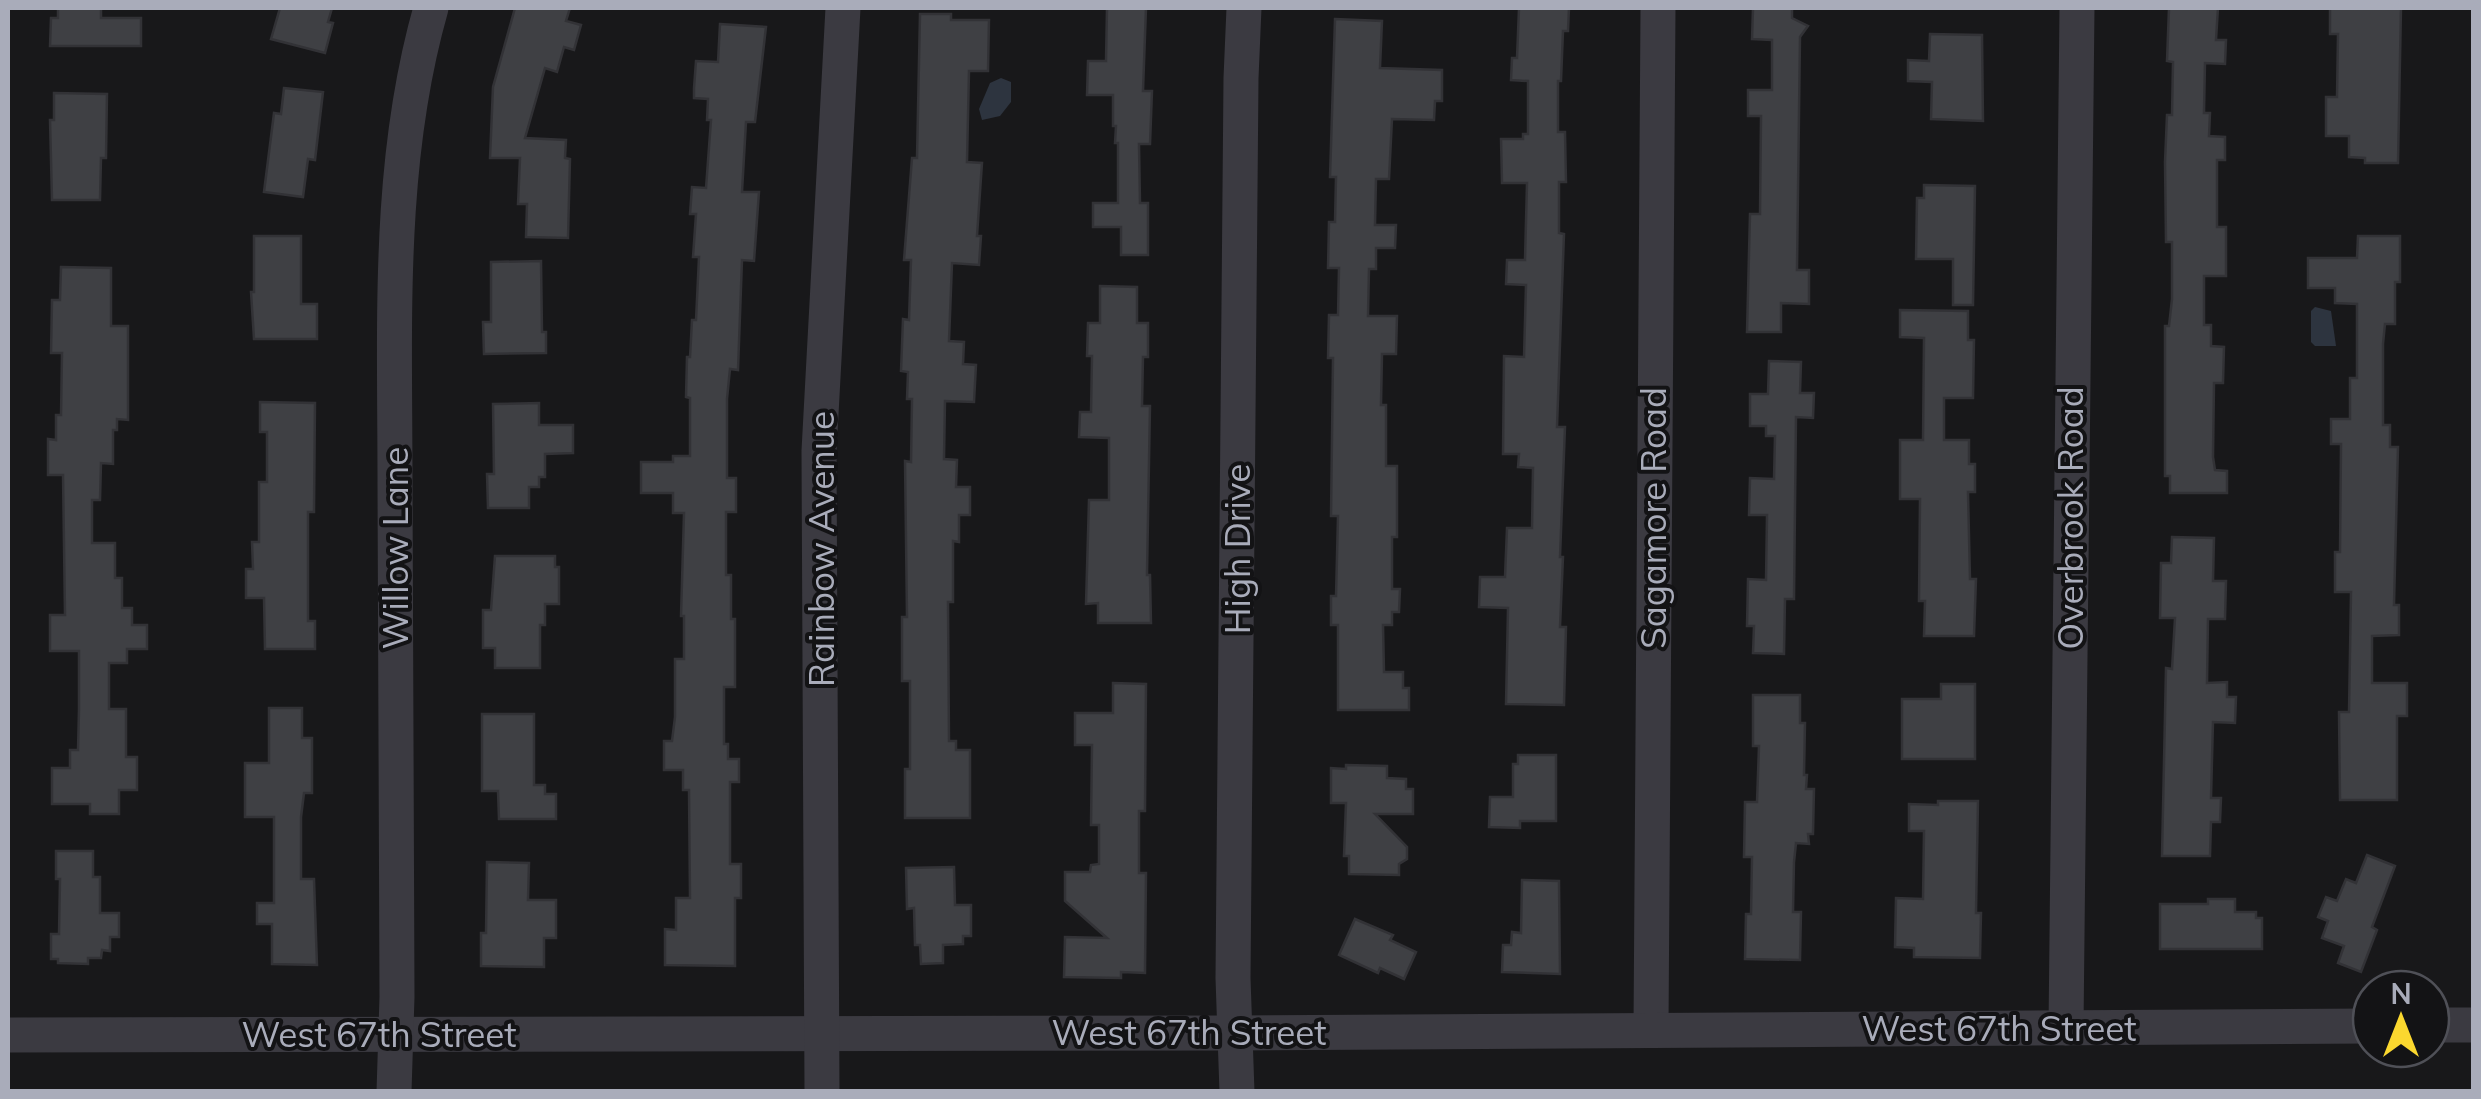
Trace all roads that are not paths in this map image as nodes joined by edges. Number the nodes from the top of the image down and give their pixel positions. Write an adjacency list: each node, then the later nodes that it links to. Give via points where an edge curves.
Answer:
1 (432, 8): 11 (street, Willow Lane, via 418,54 398,189)
2 (843, 8): 9 (street, Rainbow Avenue, via 819,452)
3 (1244, 8): 10 (street, High Drive)
4 (1658, 8): 8 (street, Sagamore Road)
5 (2077, 8): 7 (street, Overbrook Road)
6 (2351, 1026): 7 (street, West 67th Street)
7 (2066, 1028): 8 (street, West 67th Street)
8 (1651, 1029): 10 (street, West 67th Street)
9 (821, 1032): 10 (street, West 67th Street); 11 (street, West 67th Street); 14 (street, Rainbow Avenue)
10 (1236, 1033): 15 (street, High Drive)
11 (395, 1034): 12 (street, West 67th Street); 13 (street, Willow Lane)
12 (8, 1035)
13 (394, 1092)
14 (822, 1092)
15 (1237, 1092)

